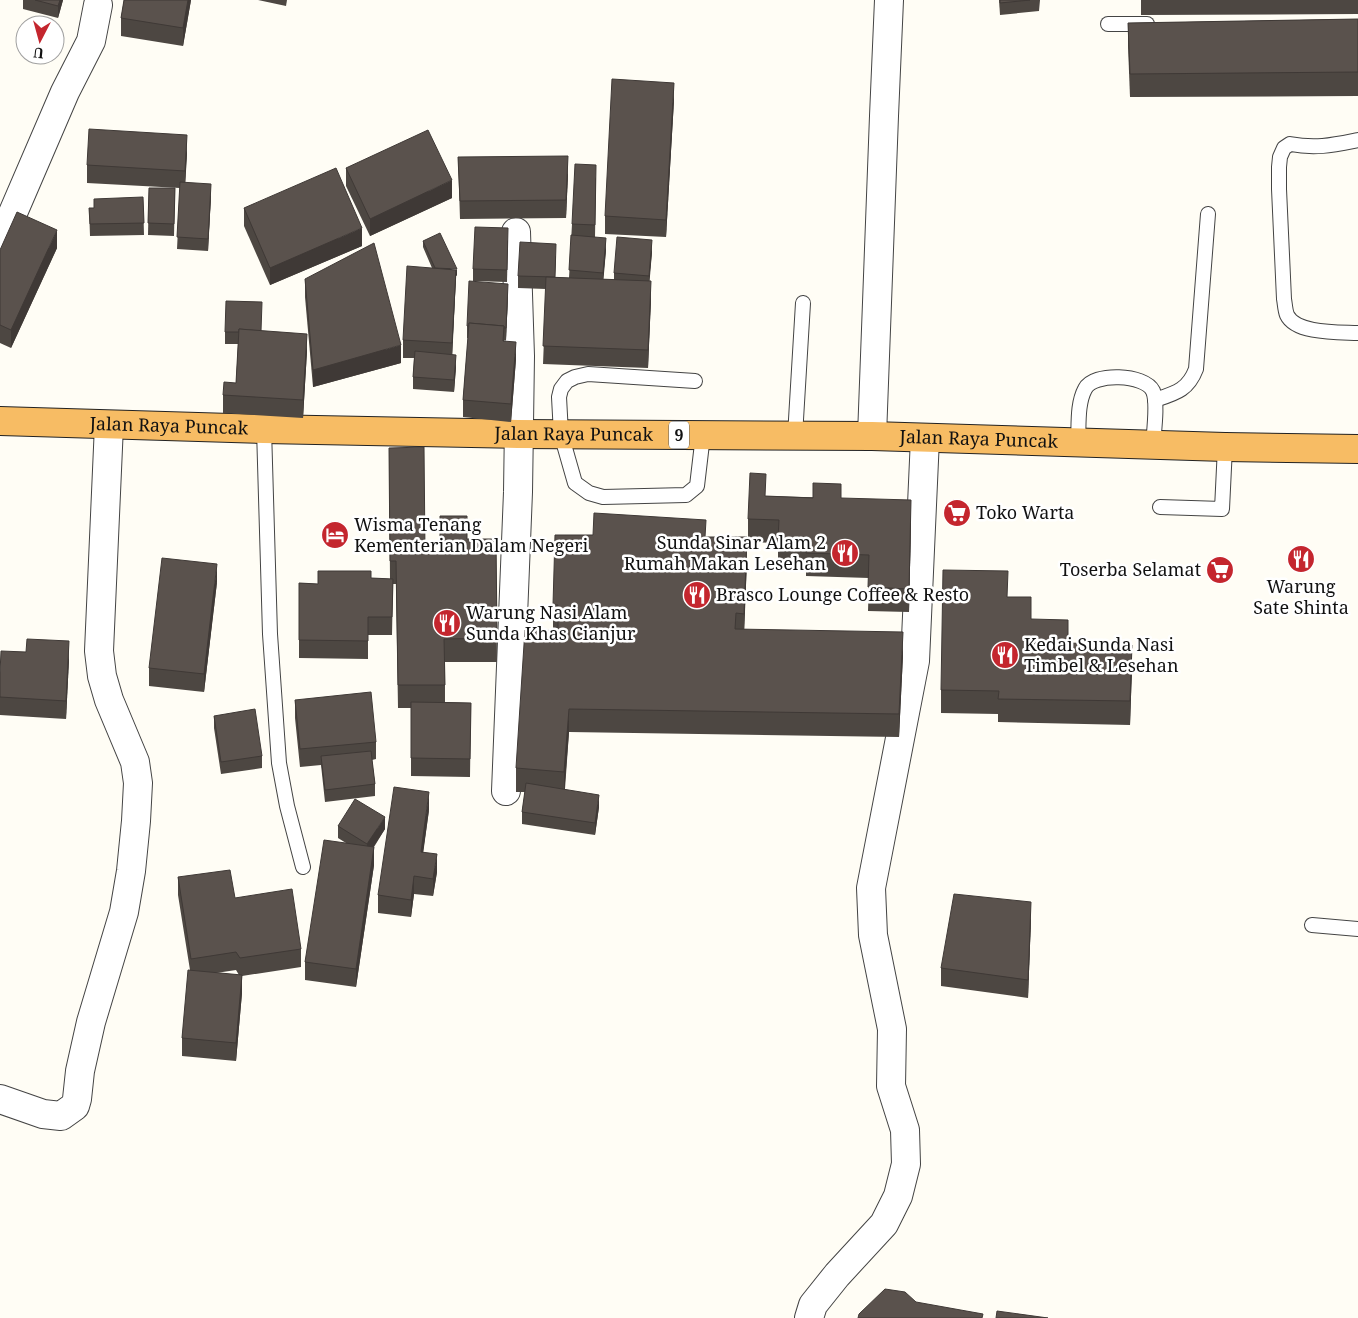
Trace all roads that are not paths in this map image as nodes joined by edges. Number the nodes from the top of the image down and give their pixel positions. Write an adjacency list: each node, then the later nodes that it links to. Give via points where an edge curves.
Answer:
1 (890, 0): 20 (street)
2 (98, 5): 8 (street, via 91,41 65,92)
3 (1108, 24): 4 (lane)
4 (1156, 24)
5 (1358, 140): 10 (lane, via 1324,147 1290,144 1280,157 1279,189 1286,314 1291,321 1310,330)
6 (1208, 214): 12 (lane, via 1196,368 1186,386 1177,393)
7 (516, 232): 16 (street, via 520,356)
8 (0, 243)
9 (803, 303): 19 (lane)
10 (1358, 333)
11 (695, 381): 17 (lane, via 588,374 575,377 567,381 559,397)
12 (1155, 400): 22 (lane, via 1153,390 1139,380 1102,378 1091,382 1085,387 1081,401); 23 (lane)
13 (0, 421): 14 (highway, Jalan Raya Puncak / 9)
14 (109, 425): 15 (highway, Jalan Raya Puncak / 9); 31 (street, via 99,651 109,700 135,762 138,783 124,912 91,1022 74,1106 61,1116 43,1114)
15 (264, 429): 16 (highway, Jalan Raya Puncak / 9); 28 (lane, via 270,634 279,763)
16 (518, 434): 17 (highway, Jalan Raya Puncak / 9); 27 (street)
17 (561, 434): 18 (highway, Jalan Raya Puncak / 9); 18 (lane, via 575,483 589,493 603,497 686,495 697,486)
18 (703, 435): 19 (highway, Jalan Raya Puncak / 9)
19 (795, 436): 20 (highway, Jalan Raya Puncak / 9)
20 (872, 436): 21 (highway, Jalan Raya Puncak / 9)
21 (925, 438): 22 (highway, Jalan Raya Puncak / 9); 32 (street, via 915,661 871,888 874,935 892,1029 891,1086 905,1130 906,1164 898,1196 884,1224 831,1282 814,1305)
22 (1078, 442): 23 (highway, Jalan Raya Puncak / 9)
23 (1153, 444): 24 (highway, Jalan Raya Puncak / 9)
24 (1225, 447): 25 (highway, Jalan Raya Puncak / 9); 26 (lane, via 1222,509)
25 (1358, 449)
26 (1160, 507)
27 (506, 791)
28 (303, 867)
29 (1312, 925): 30 (lane)
30 (1358, 928)
31 (0, 1099)
32 (809, 1318)

